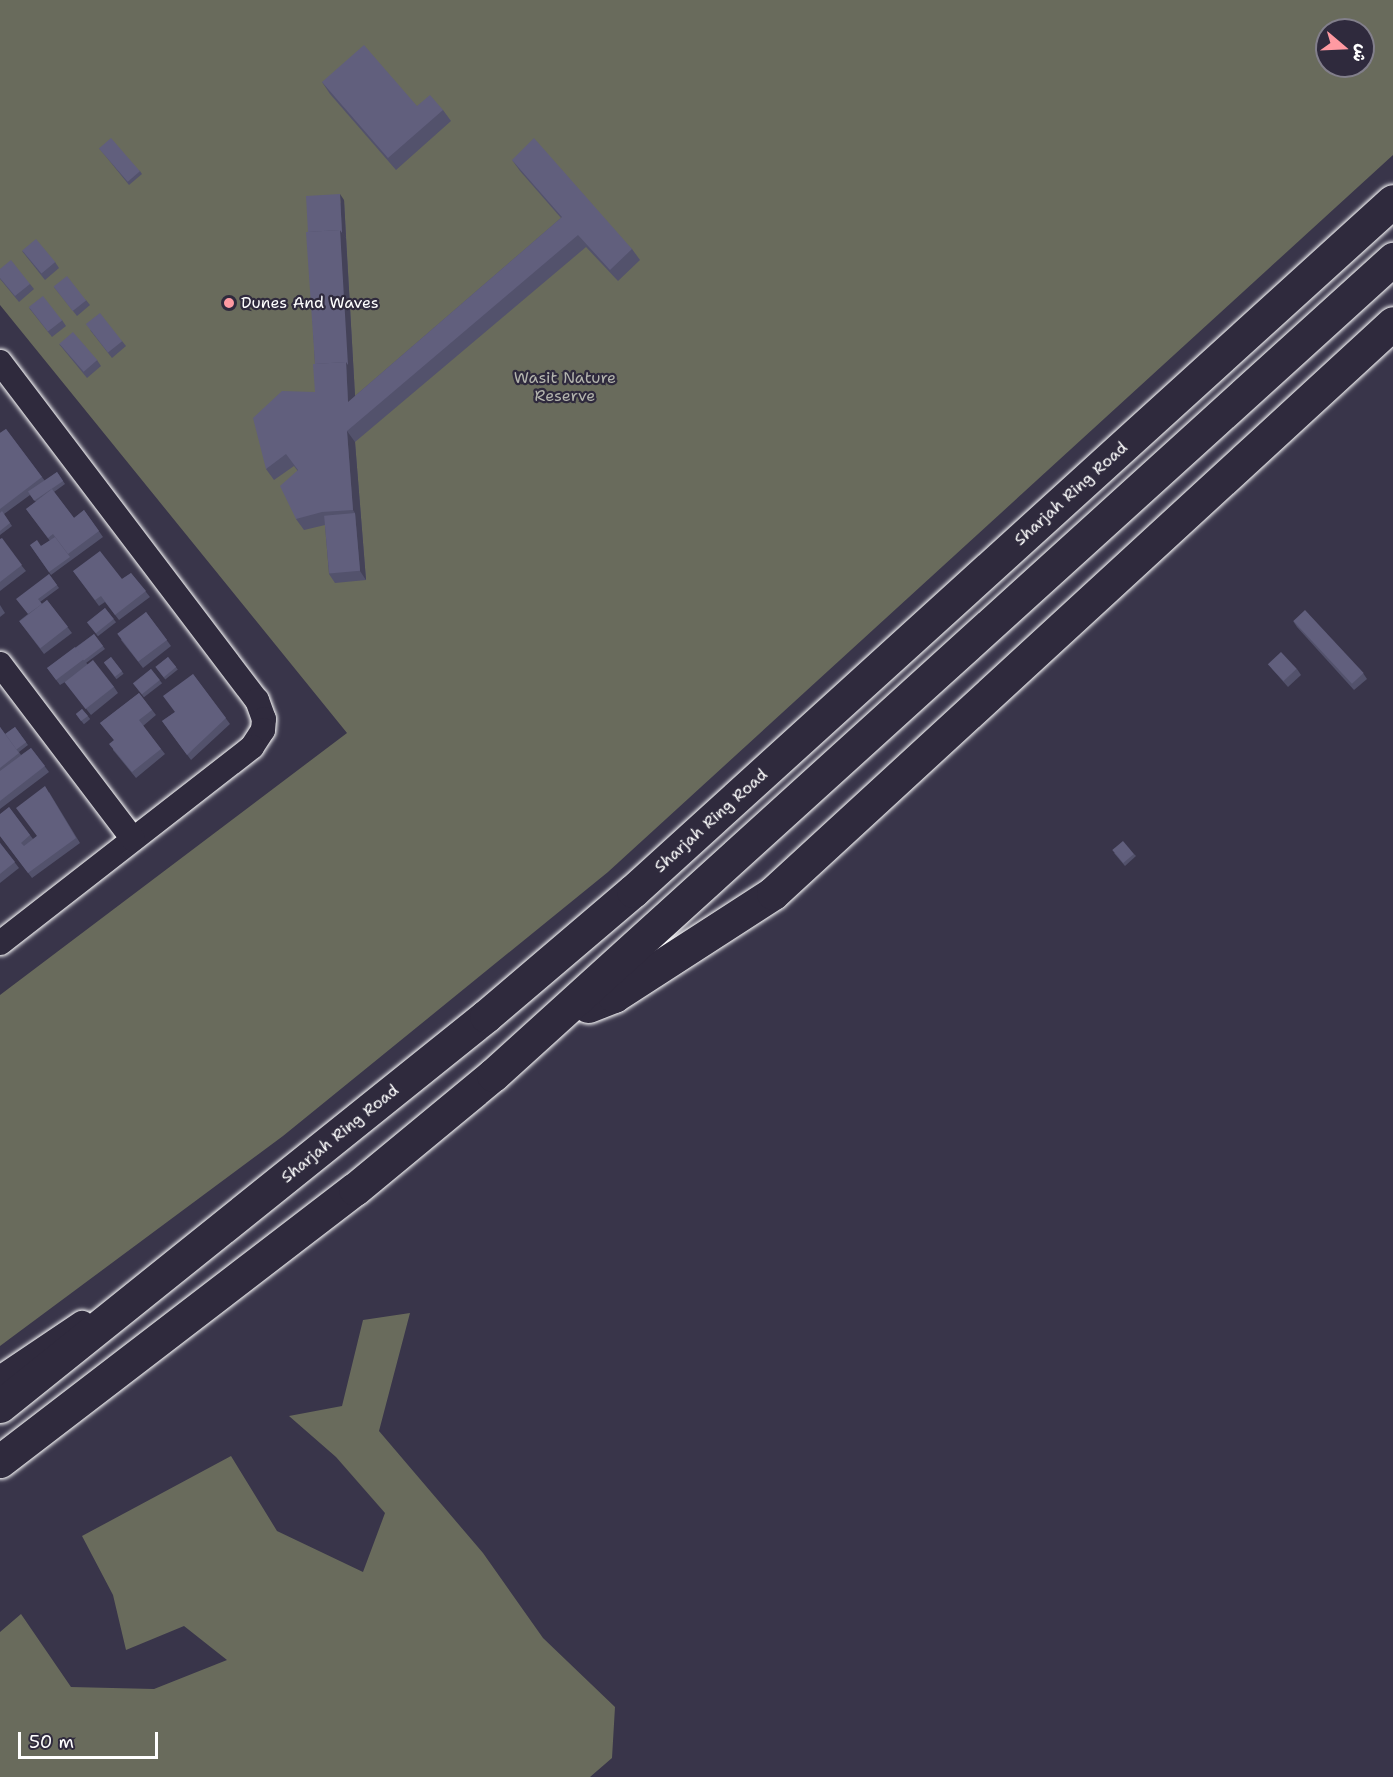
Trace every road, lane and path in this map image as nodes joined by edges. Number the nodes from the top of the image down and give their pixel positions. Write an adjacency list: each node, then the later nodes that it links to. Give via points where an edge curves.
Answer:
1 (1393, 201): 9 (highway, Sharjah Ring Road, via 633,891 486,1016)
2 (1393, 259): 8 (highway)
3 (1393, 323): 8 (highway, via 773,893 614,996)
4 (0, 362): 6 (street, via 262,709 263,730 252,747)
5 (0, 664): 6 (street)
6 (133, 839): 7 (street)
7 (0, 943)
8 (561, 1016): 12 (highway, via 346,1196)
9 (167, 1273): 10 (street, via 94,1314); 11 (highway, Sharjah Ring Road)
10 (0, 1378)
11 (0, 1406)
12 (0, 1461)

